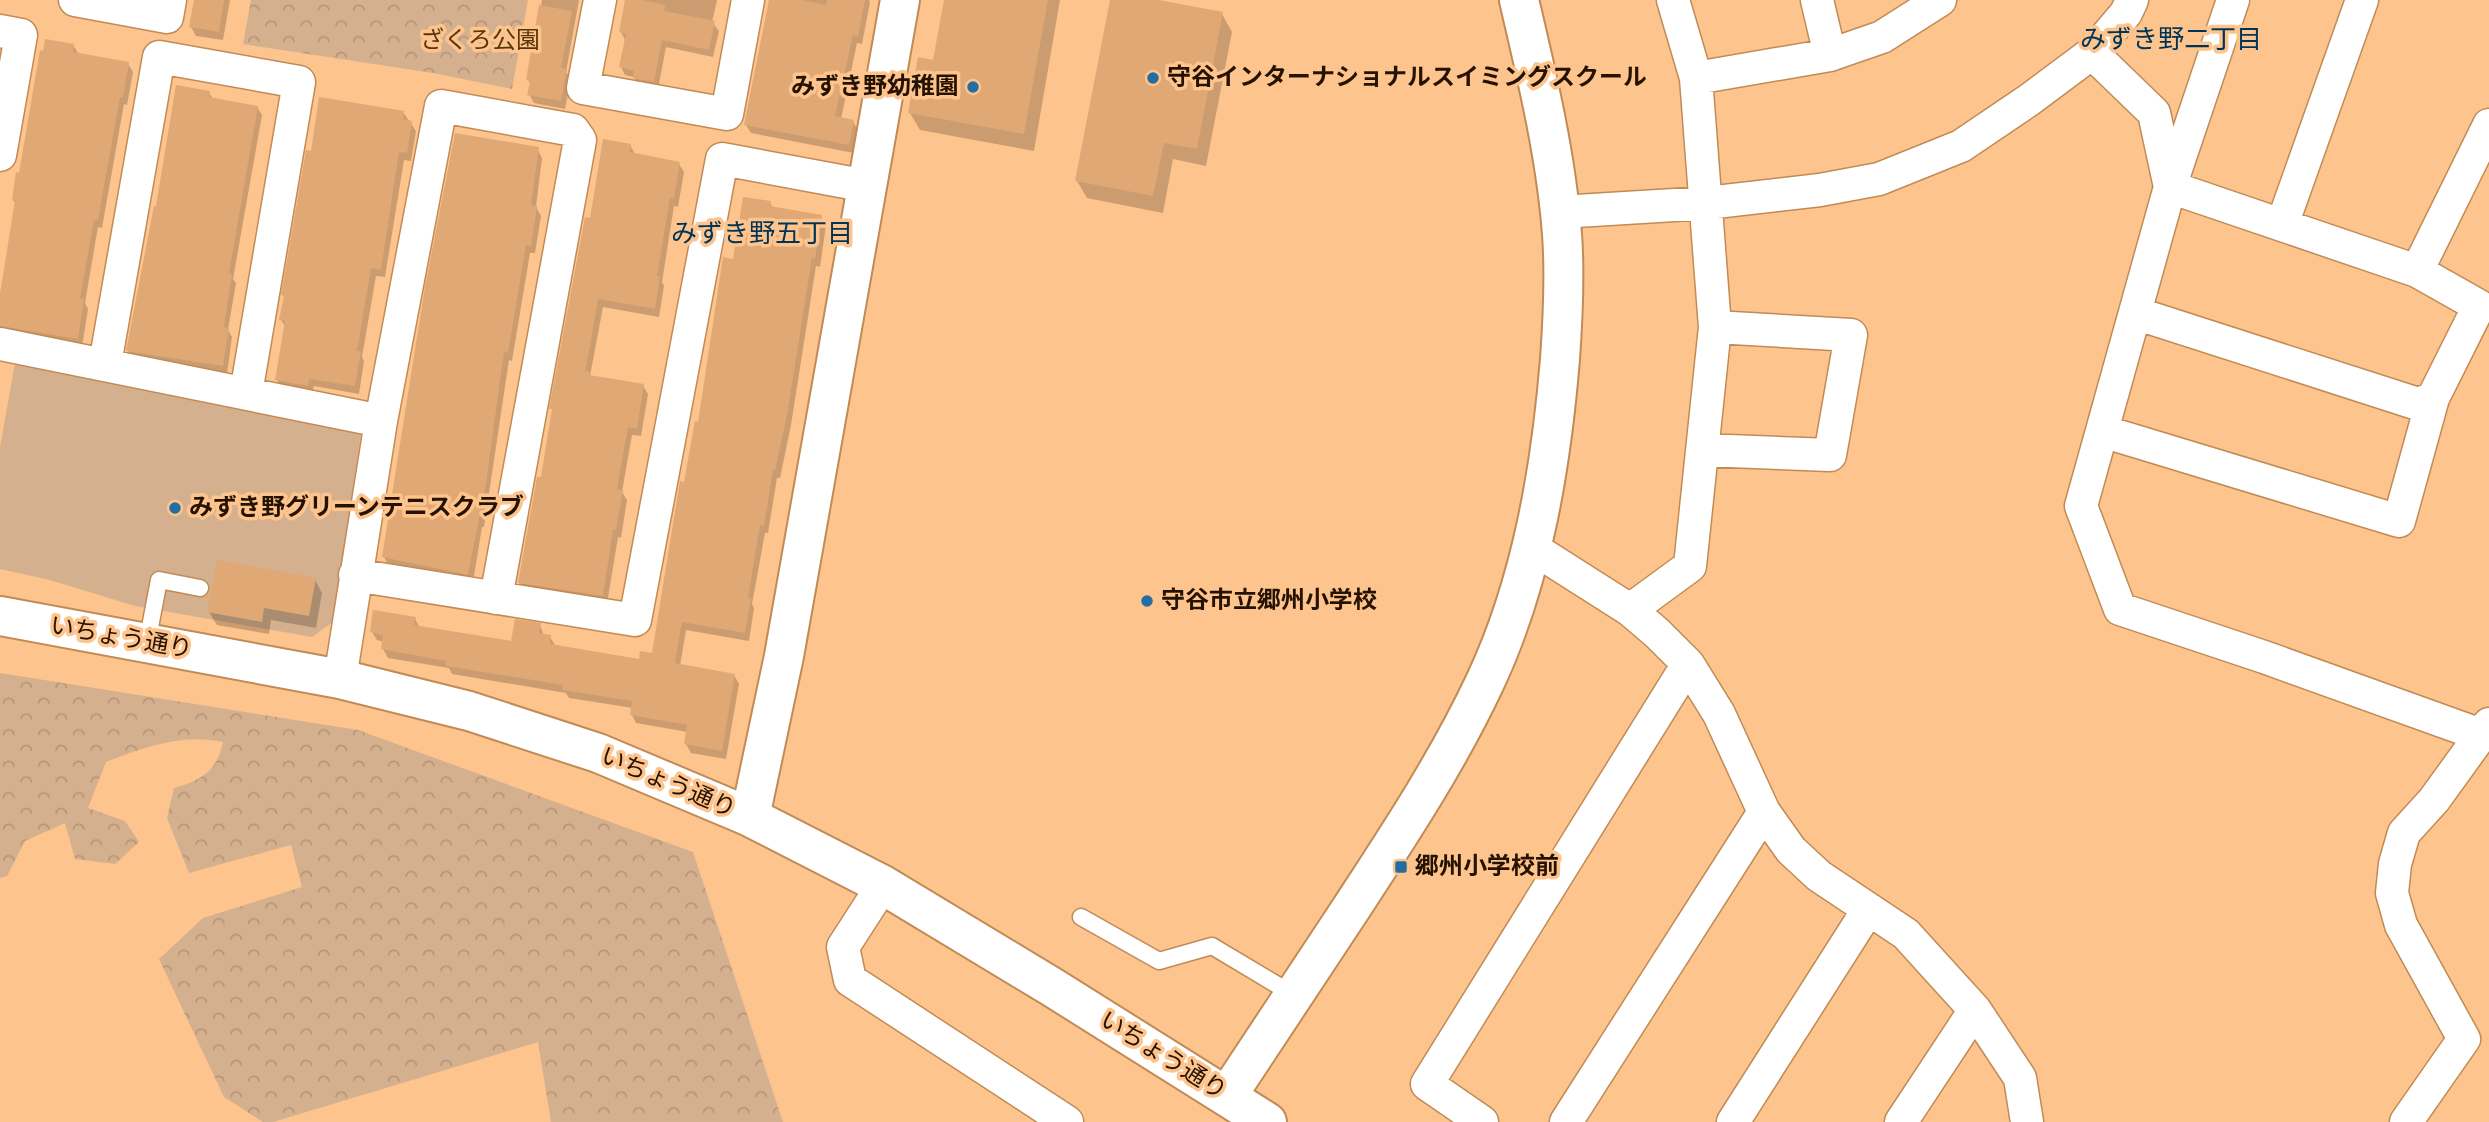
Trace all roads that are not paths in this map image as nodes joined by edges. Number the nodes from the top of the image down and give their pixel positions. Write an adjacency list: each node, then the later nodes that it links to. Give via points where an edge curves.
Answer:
1 (75, 0): 2 (street, via 167,17)
2 (170, 0)
3 (600, 0): 4 (street, via 583,88 727,114)
4 (748, 0)
5 (900, 0): 19 (street)
6 (1519, 0): 22 (street, via 1551,146)
7 (1673, 0): 16 (street)
8 (1817, 0): 15 (street)
9 (1940, 0): 15 (street, via 1882,37)
10 (2132, 0): 14 (street)
11 (2233, 0): 20 (street)
12 (2362, 0): 23 (street)
13 (0, 31): 18 (street, via 21,35)
14 (2092, 53): 20 (street, via 2154,113); 21 (street, via 1961,146 1880,179)
15 (1830, 55): 16 (street)
16 (1696, 78): 21 (street)
17 (2489, 125): 24 (street)
18 (0, 155)
19 (867, 186): 37 (street, via 722,159 635,620); 45 (street)
20 (2170, 187): 23 (street); 25 (street)
21 (1707, 203): 22 (street); 26 (street)
22 (1560, 212): 34 (street, via 1564,267 1555,419)
23 (2282, 225): 24 (street)
24 (2417, 271): 30 (street, via 2479,306)
25 (2135, 313): 30 (street, via 2418,404); 32 (street)
26 (1715, 327): 33 (street); 33 (street, via 1852,335 1830,455)
27 (0, 344): 28 (street)
28 (105, 364): 29 (street); 29 (street, via 159,57 299,82)
29 (246, 393): 31 (street)
30 (2433, 398): 32 (street, via 2399,521)
31 (381, 421): 35 (street); 37 (street, via 441,106 573,130 580,140)
32 (2102, 430): 43 (street, via 2081,506 2120,609)
33 (1703, 450): 38 (street, via 1690,566)
34 (1531, 547): 38 (street); 49 (street, via 1485,681 1444,760)
35 (355, 575): 37 (street); 42 (street)
36 (201, 588): 40 (lane, via 159,580)
37 (496, 598)
38 (1630, 610): 41 (street)
39 (0, 616): 40 (street, いちょう通り)
40 (147, 643): 42 (street, いちょう通り)
41 (1688, 664): 44 (street, via 1719,714); 54 (street, via 1427,1084)
42 (340, 679): 45 (street, いちょう通り, via 469,711 598,753)
43 (2485, 729): 59 (street, via 2404,833 2395,864 2392,893 2401,925 2464,1038)
44 (1764, 812): 47 (street, via 1791,850 1819,876); 55 (street)
45 (750, 817): 46 (street, いちょう通り)
46 (883, 886): 51 (street, いちょう通り); 52 (street, via 843,947 850,980)
47 (1868, 909): 50 (street, via 1906,934); 56 (street)
48 (1080, 917): 49 (lane, via 1159,961 1212,946)
49 (1294, 995): 51 (street)
50 (1976, 1010): 57 (street); 58 (street, via 2020,1078)
51 (1227, 1096): 53 (street, いちょう通り)
52 (1067, 1122)
53 (1267, 1122)
54 (1482, 1122)
55 (1566, 1122)
56 (1733, 1122)
57 (1901, 1122)
58 (2026, 1122)
59 (2406, 1122)

